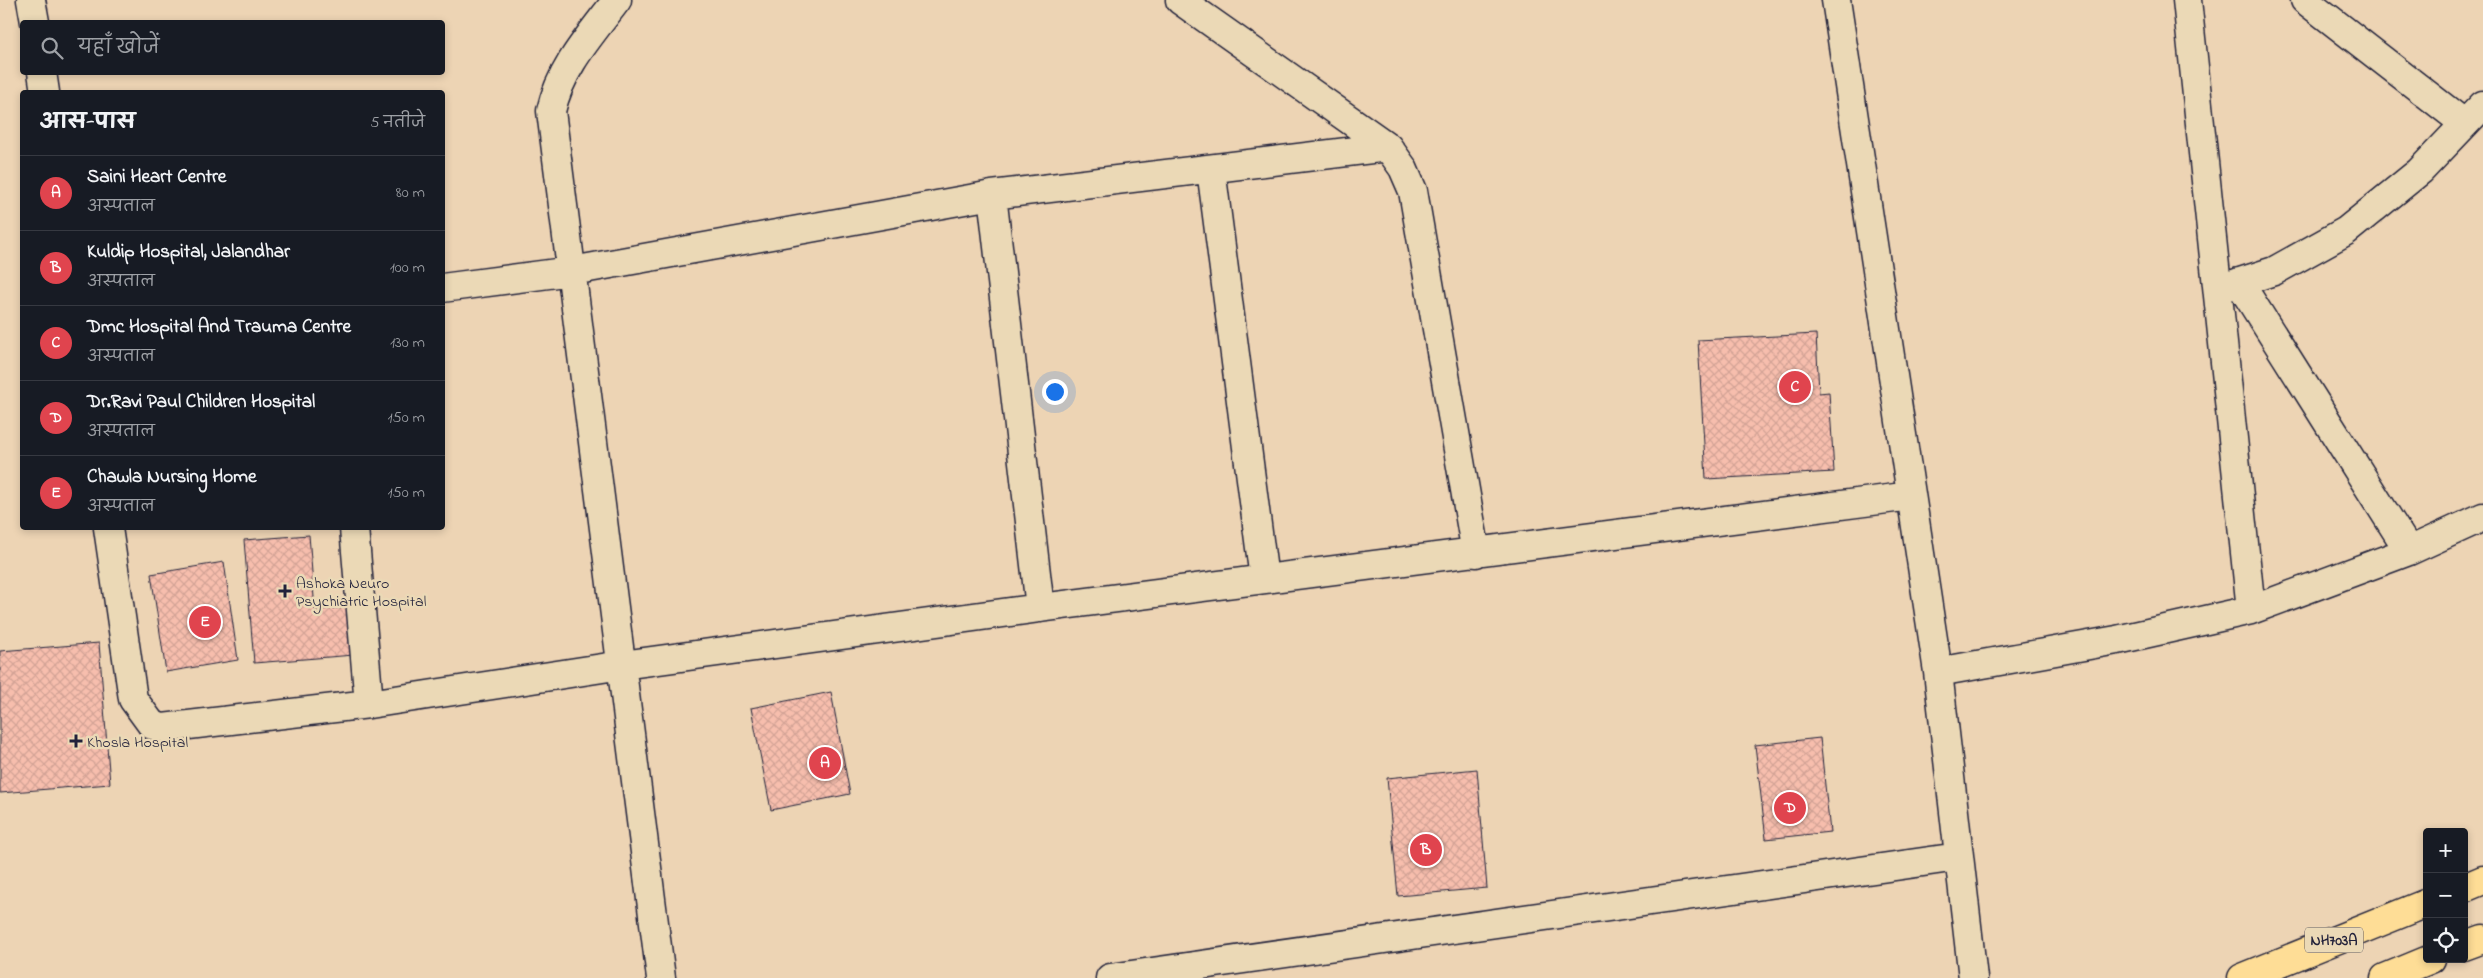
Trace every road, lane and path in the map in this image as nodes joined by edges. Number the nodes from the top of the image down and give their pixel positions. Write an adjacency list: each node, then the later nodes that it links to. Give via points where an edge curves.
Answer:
1 (31, 0): 7 (street)
2 (617, 0): 14 (street, via 569,64 556,89 551,112)
3 (1180, 0): 11 (street)
4 (1836, 0): 17 (street)
5 (2187, 0): 15 (street)
6 (2304, 0): 10 (street)
7 (35, 20)
8 (42, 75): 9 (street)
9 (45, 90)
10 (2474, 114): 15 (street, via 2420,171 2346,231 2274,270)
11 (1388, 147): 12 (street); 22 (street, via 1403,168 1413,191)
12 (1211, 168): 13 (street); 23 (street)
13 (992, 195): 14 (street); 24 (street)
14 (572, 271): 16 (street); 26 (street)
15 (2228, 285): 21 (street); 25 (street)
16 (445, 288)
17 (1912, 496): 22 (street); 27 (street)
18 (2483, 518): 21 (street)
19 (108, 530): 28 (street, via 133,699 152,725 163,728)
20 (354, 530): 28 (street)
21 (2408, 550): 25 (street)
22 (1476, 553): 23 (street)
23 (1264, 579): 24 (street)
24 (1040, 608): 26 (street)
25 (2252, 610): 27 (street, via 2117,640)
26 (622, 665): 28 (street); 36 (street)
27 (1938, 672): 29 (street)
28 (369, 704)
29 (1958, 857): 37 (street); 38 (street)
30 (2483, 880): 31 (highway)
31 (2468, 886)
32 (2423, 905): 39 (highway, NH703A)
33 (2483, 938): 34 (highway)
34 (2468, 944)
35 (2423, 962): 40 (highway)
36 (661, 978)
37 (1110, 978)
38 (1973, 978)
39 (2242, 978)
40 (2384, 978)

